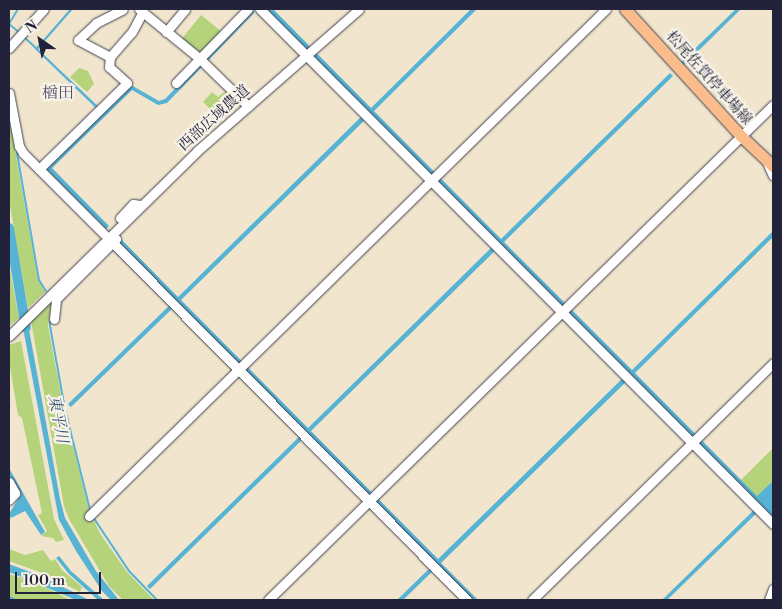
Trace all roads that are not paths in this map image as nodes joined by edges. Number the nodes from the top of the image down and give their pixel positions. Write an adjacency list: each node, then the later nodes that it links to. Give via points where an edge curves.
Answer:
1 (44, 9): 11 (street)
2 (123, 9): 13 (street, via 96,23 78,40)
3 (185, 9): 10 (street)
4 (248, 9): 14 (street)
5 (260, 9): 12 (street)
6 (359, 9): 12 (street, 西部広域農道)
7 (606, 9): 23 (street)
8 (625, 9): 19 (main road, 松尾佐賀停車場線)
9 (140, 10): 10 (street); 13 (street, via 132,32)
10 (166, 32): 14 (street)
11 (9, 48)
12 (307, 55): 18 (street, 西部広域農道); 23 (street)
13 (110, 57): 21 (street, via 109,67 127,83)
14 (202, 61): 15 (street); 18 (street)
15 (176, 83)
16 (9, 93): 21 (street, via 19,146)
17 (773, 105): 19 (street)
18 (248, 106): 24 (street, 西部広域農道)
19 (741, 136): 20 (main road, 松尾佐賀停車場線); 28 (street)
20 (770, 162): 22 (street)
21 (38, 169): 25 (street)
22 (773, 176)
23 (435, 177): 28 (street, via 497,246); 33 (street)
24 (141, 205): 25 (street, via 133,204); 26 (street, via 142,212); 30 (street)
25 (104, 234): 27 (street)
26 (112, 242): 29 (street, via 56,299); 33 (street)
27 (48, 290)
28 (565, 308): 34 (street); 36 (street)
29 (54, 319)
30 (10, 333): 31 (street, via 14,338)
31 (9, 346)
32 (773, 363): 34 (street)
33 (241, 366): 36 (street, via 304,435); 38 (street)
34 (693, 443): 39 (street); 43 (street)
35 (9, 482): 37 (street, via 15,493)
36 (372, 498): 41 (street); 42 (street)
37 (9, 500)
38 (89, 516)
39 (773, 524)
40 (773, 589): 44 (street)
41 (268, 600)
42 (467, 600)
43 (532, 600)
44 (769, 600)

